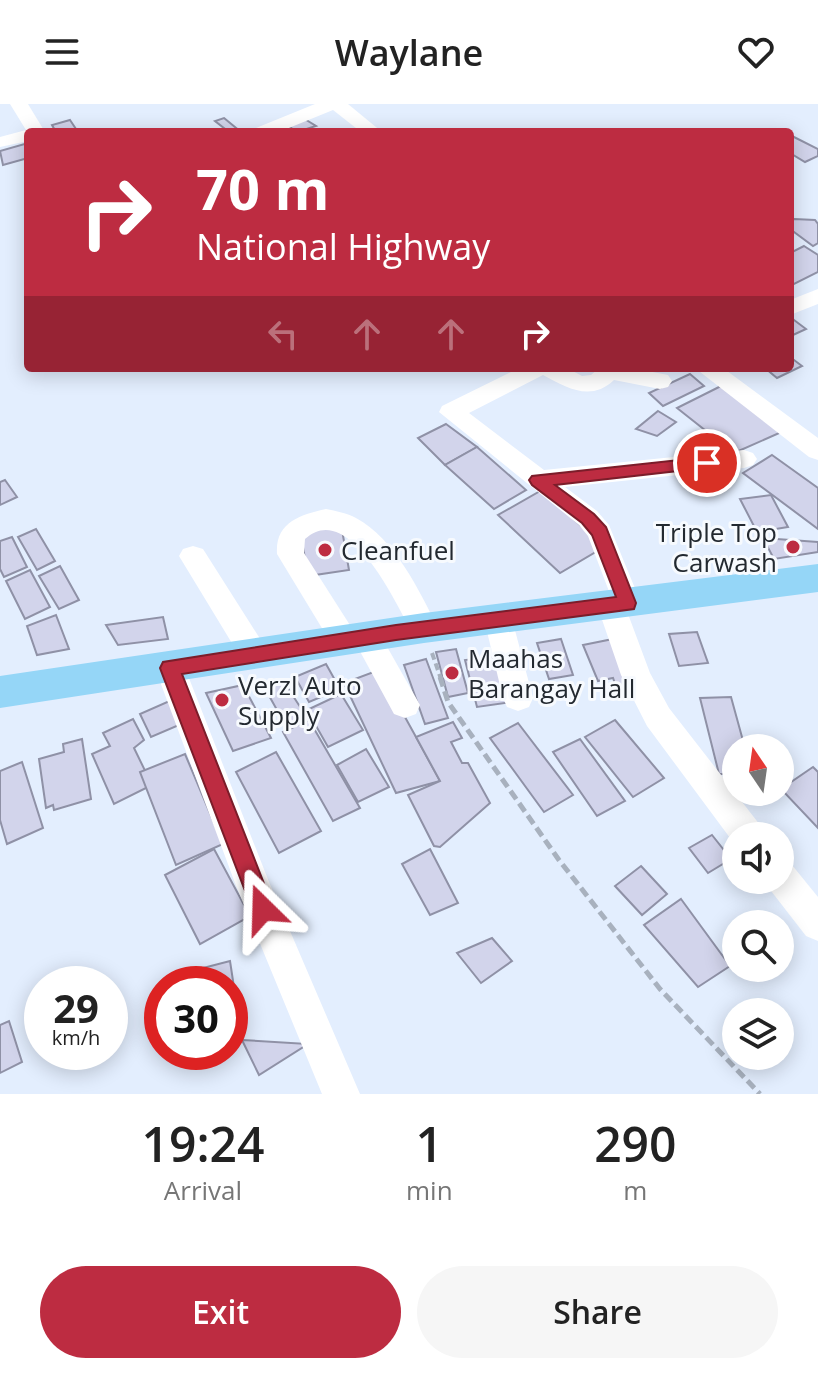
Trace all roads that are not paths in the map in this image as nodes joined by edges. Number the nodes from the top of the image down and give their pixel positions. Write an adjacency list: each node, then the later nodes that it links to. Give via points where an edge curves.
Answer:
1 (19, 104): 3 (street)
2 (334, 104): 4 (street); 5 (street)
3 (34, 128)
4 (273, 128)
5 (367, 128)
6 (24, 136): 7 (street)
7 (3, 142)
8 (818, 296): 9 (street)
9 (794, 306)
10 (530, 372): 18 (street, via 451,412)
11 (556, 372): 12 (street, via 578,384 597,383)
12 (611, 372)
13 (622, 372): 15 (street)
14 (712, 372): 16 (street)
15 (660, 381)
16 (818, 451)
17 (744, 459): 18 (street)
18 (538, 480): 21 (street, via 600,532)
19 (193, 556): 25 (street)
20 (818, 578): 21 (main road)
21 (619, 604): 22 (main road); 30 (street, via 636,675 658,717)
22 (498, 619): 23 (main road); 28 (street)
23 (424, 628): 24 (main road); 24 (street, via 366,536 339,519 321,519 296,530 289,541 291,554)
24 (356, 638): 25 (main road); 29 (street)
25 (254, 654): 26 (main road)
26 (170, 668): 27 (main road); 33 (street)
27 (0, 692)
28 (518, 698)
29 (405, 705)
30 (737, 822)
31 (794, 894): 32 (street)
32 (818, 924)
33 (341, 1094)

